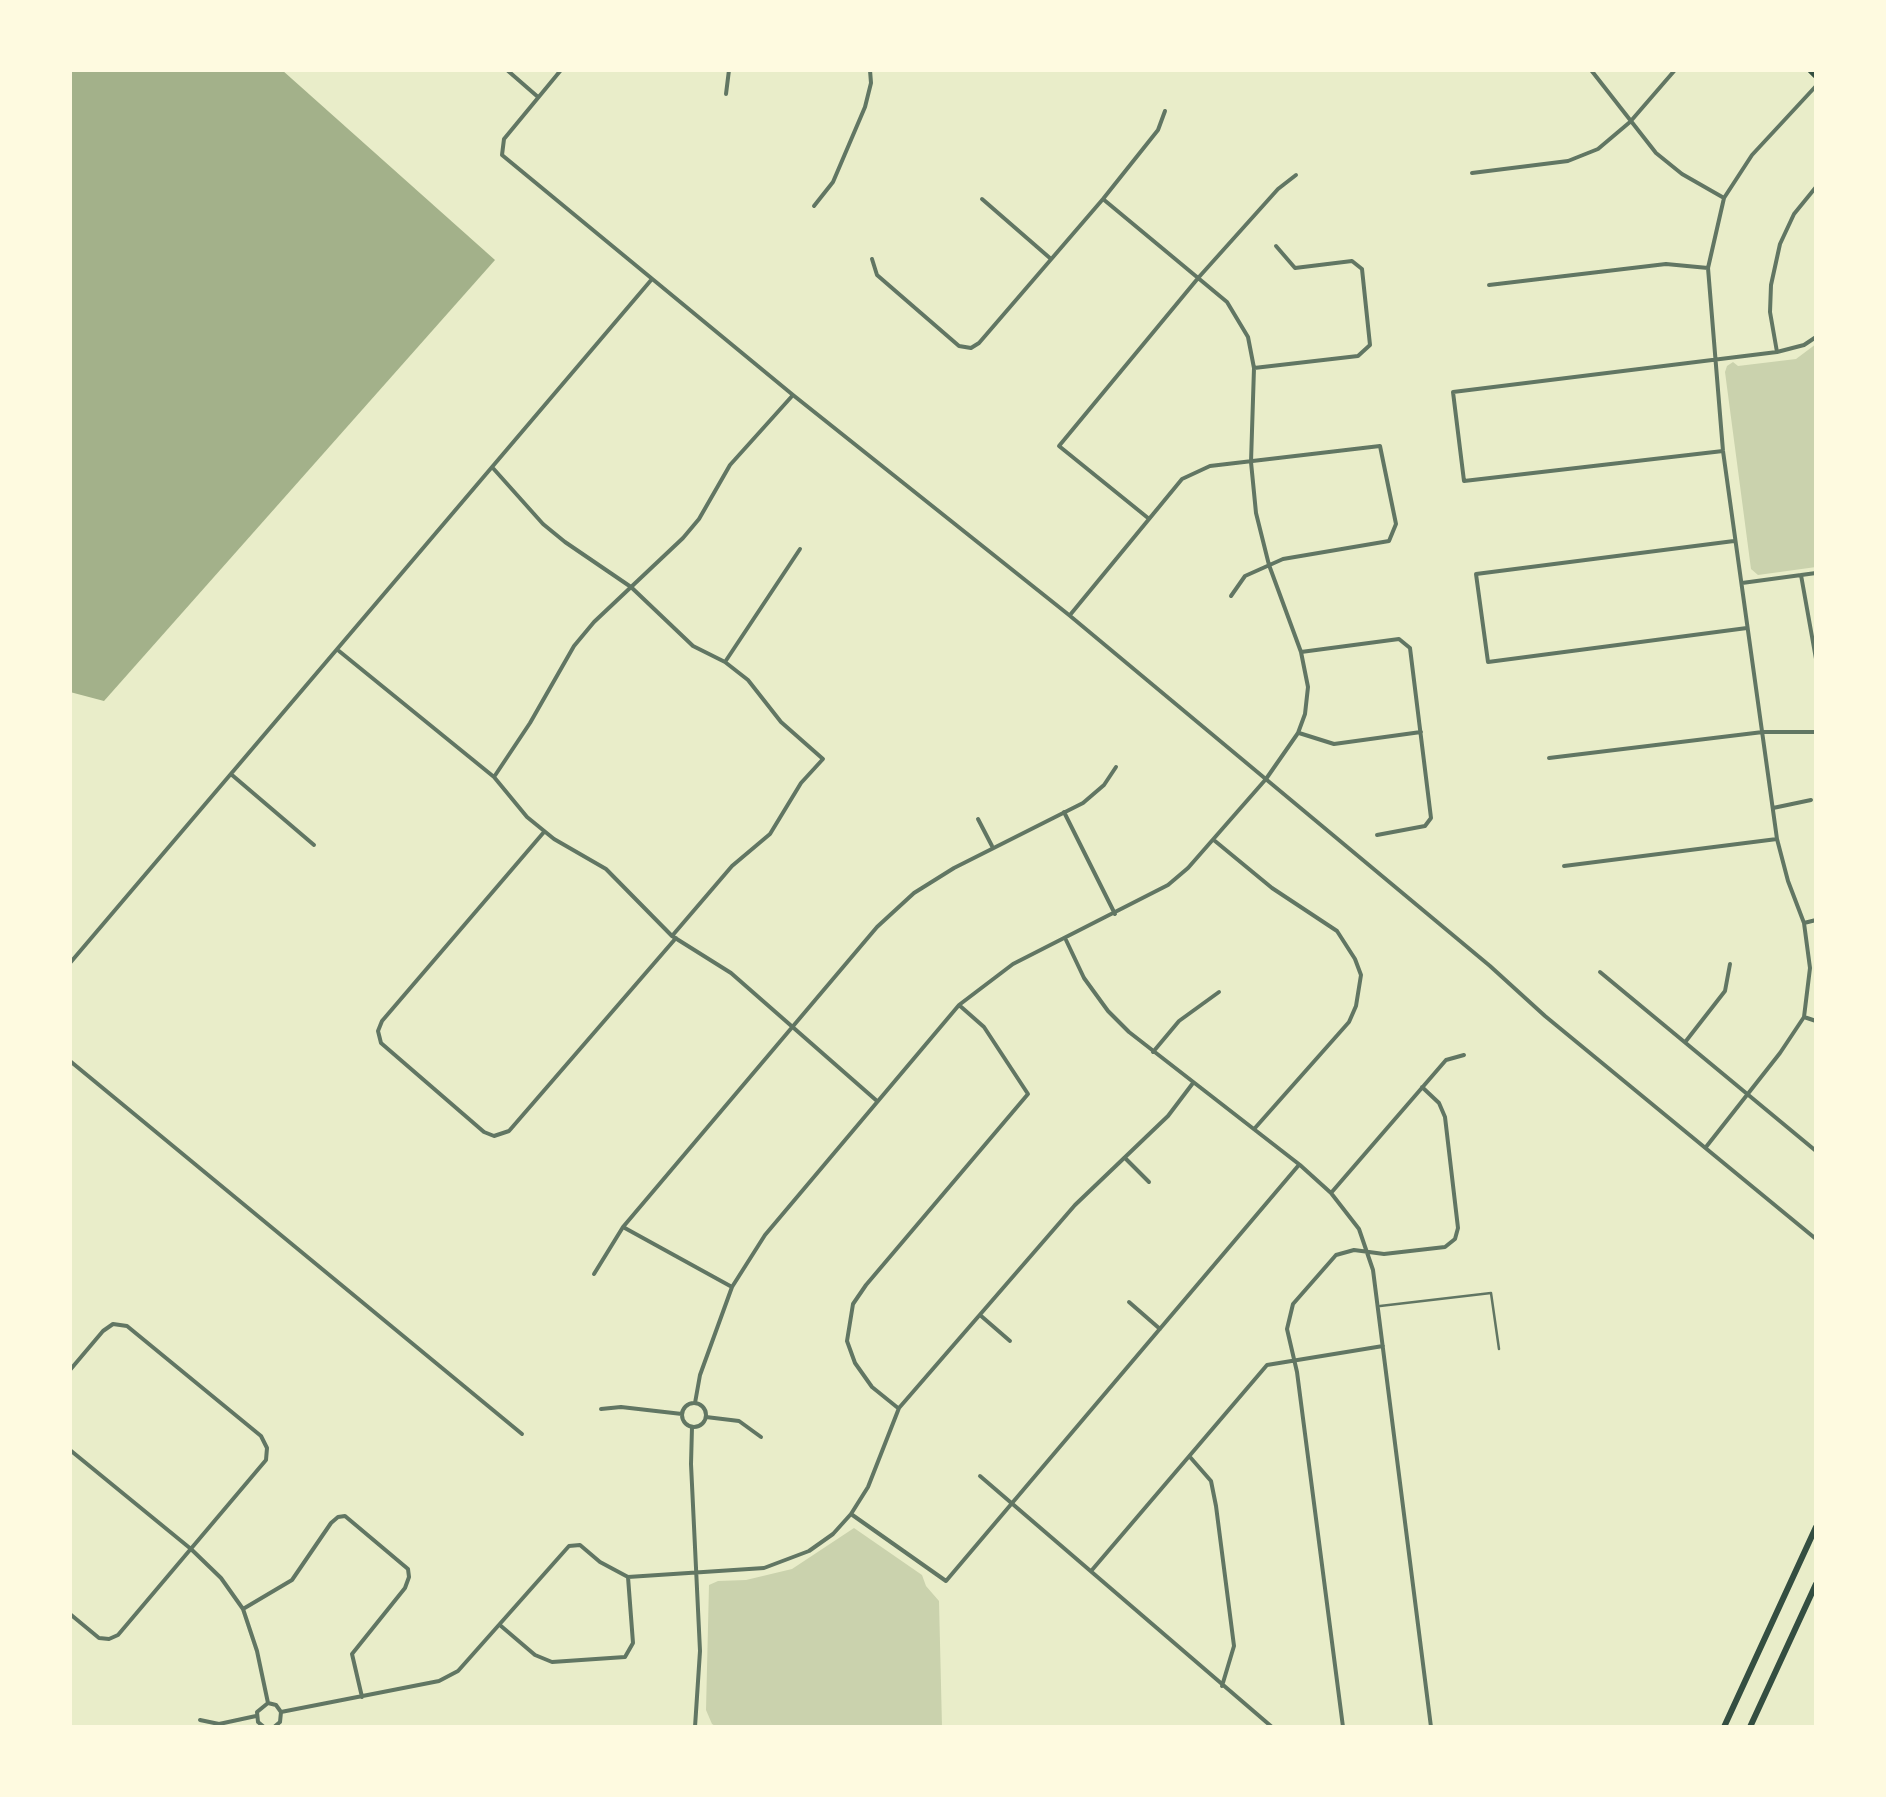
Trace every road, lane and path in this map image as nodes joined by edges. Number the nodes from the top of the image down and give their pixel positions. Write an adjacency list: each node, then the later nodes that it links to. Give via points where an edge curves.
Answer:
1 (508, 70): 11 (street)
2 (561, 70): 11 (street)
3 (729, 70): 10 (street)
4 (870, 70): 20 (street, via 865,107 833,182)
5 (1591, 70): 13 (street)
6 (1676, 70): 13 (street)
7 (1810, 70): 8 (main road)
8 (1816, 76)
9 (1816, 86): 17 (street, via 1752,156)
10 (726, 94)
11 (538, 96): 26 (street, via 504,139 502,155)
12 (1166, 111): 19 (street)
13 (1630, 122): 14 (street, via 1598,149 1568,161); 17 (street, via 1656,153)
14 (1472, 173)
15 (1296, 175): 25 (street)
16 (1816, 187): 29 (street, via 1780,244 1771,285)
17 (1724, 198): 24 (street)
18 (982, 199): 23 (street)
19 (1103, 199): 23 (street); 25 (street)
20 (814, 206)
21 (1276, 246): 31 (street, via 1295,268 1352,261 1362,270 1370,345 1358,356)
22 (872, 258): 23 (street, via 877,275 959,346 971,348)
23 (1051, 259)
24 (1708, 268): 27 (street, via 1666,264); 30 (street)
25 (1200, 277): 31 (street, via 1227,302 1248,337); 36 (street, via 1059,446)
26 (652, 279): 32 (street); 35 (street)
27 (1489, 285)
28 (1816, 337): 29 (street)
29 (1776, 352): 30 (street)
30 (1713, 360): 33 (street); 33 (street, via 1453,392 1464,481)
31 (1254, 368): 34 (street)
32 (793, 395): 43 (street, via 730,465 683,538); 45 (street)
33 (1723, 451): 37 (street)
34 (1251, 462): 36 (street, via 1210,466 1182,479); 39 (street); 39 (street, via 1380,446 1396,524 1389,541)
35 (492, 466): 43 (street, via 544,524); 47 (street)
36 (1148, 519): 45 (street)
37 (1734, 540): 42 (street); 46 (street, via 1476,574 1488,662)
38 (800, 550): 50 (street)
39 (1269, 565): 44 (street, via 1245,576); 48 (street)
40 (1816, 572): 41 (street)
41 (1800, 574): 42 (street); 49 (street)
42 (1742, 582): 46 (street)
43 (631, 587): 50 (street, via 675,632); 58 (street, via 574,646)
44 (1231, 596)
45 (1070, 615): 59 (street)
46 (1748, 628): 52 (street)
47 (339, 650): 57 (street); 58 (street)
48 (1301, 652): 51 (street, via 1406,641); 54 (street, via 1308,687)
49 (1816, 659)
50 (725, 662): 74 (street, via 823,759 770,834 732,866)
51 (1421, 732): 54 (street, via 1334,744); 65 (street, via 1431,818 1425,826)
52 (1762, 732): 53 (street); 55 (street); 61 (street)
53 (1816, 732)
54 (1298, 733): 59 (street)
55 (1550, 758)
56 (1116, 767): 62 (street, via 1104,785)
57 (232, 775): 68 (street); 76 (street)
58 (494, 776): 64 (street)
59 (1266, 779): 67 (street); 93 (street)
60 (1811, 800): 61 (street)
61 (1773, 808): 66 (street)
62 (1064, 812): 69 (street); 71 (street)
63 (978, 819): 69 (street)
64 (544, 831): 74 (street, via 606,869); 74 (street, via 378,1031 381,1043 484,1132 509,1132)
65 (1378, 835)
66 (1777, 839): 70 (street); 73 (street)
67 (1215, 840): 71 (street, via 1168,885); 92 (street, via 1336,931 1361,975 1349,1022)
68 (314, 845)
69 (992, 846): 83 (street, via 914,893)
70 (1564, 866)
71 (1115, 914): 75 (street)
72 (1816, 920): 73 (street)
73 (1804, 924): 81 (street, via 1810,968)
74 (674, 937): 83 (street, via 731,973)
75 (1066, 940): 80 (street, via 1013,964); 85 (street, via 1108,1011)
76 (70, 963)
77 (1730, 964): 84 (street, via 1725,991)
78 (1600, 972): 84 (street)
79 (1219, 992): 85 (street, via 1178,1022)
80 (959, 1005): 91 (street); 114 (street, via 984,1027 1028,1094 854,1304 847,1341 855,1363)
81 (1804, 1017): 82 (street); 90 (street)
82 (1816, 1022)
83 (792, 1026): 91 (street); 99 (street)
84 (1685, 1043): 90 (street)
85 (1153, 1052): 88 (street)
86 (1464, 1055): 89 (street, via 1446,1060)
87 (70, 1061): 119 (street)
88 (1193, 1082): 92 (street); 95 (street)
89 (1422, 1086): 98 (street); 101 (street, via 1445,1117 1455,1239 1445,1247)
90 (1748, 1096): 93 (street); 94 (street)
91 (878, 1102): 103 (street, via 765,1235)
92 (1255, 1128): 96 (street)
93 (1706, 1148): 100 (street)
94 (1816, 1151)
95 (1124, 1158): 97 (street); 106 (street, via 1075,1204)
96 (1300, 1165): 98 (street); 107 (street)
97 (1149, 1182)
98 (1331, 1192): 101 (street)
99 (623, 1227): 102 (street); 103 (street)
100 (1816, 1239)
101 (1369, 1251): 105 (street); 111 (street, via 1336,1256 1293,1304 1288,1329)
102 (594, 1274)
103 (732, 1287): 113 (street)
104 (1128, 1302): 107 (street)
105 (1378, 1306): 109 (street); 110 (lane, via 1491,1293)
106 (980, 1316): 108 (street); 114 (street)
107 (1160, 1329): 124 (street)
108 (1010, 1341)
109 (1382, 1346): 111 (street); 146 (street)
110 (1499, 1349)
111 (1294, 1358): 122 (street, via 1267,1365); 145 (street)
112 (70, 1370): 127 (street, via 103,1331 127,1326 261,1436 266,1460)
113 (695, 1403): 116 (street); 117 (street)
114 (899, 1408): 125 (street)
115 (601, 1409): 116 (street)
116 (682, 1414): 118 (street)
117 (706, 1416): 118 (street); 120 (street, via 739,1421)
118 (692, 1427): 129 (street)
119 (522, 1434)
120 (761, 1437)
121 (70, 1450): 127 (street)
122 (1189, 1456): 128 (street); 135 (street, via 1210,1482 1216,1506 1234,1646)
123 (980, 1476): 124 (street)
124 (1011, 1505): 125 (street, via 946,1581); 128 (street)
125 (851, 1514): 129 (street, via 833,1534 790,1560)
126 (1816, 1528): 147 (main road)
127 (191, 1549): 132 (street); 133 (street, via 118,1635 99,1638)
128 (1092, 1570): 135 (street)
129 (696, 1574): 130 (street); 143 (street)
130 (628, 1577): 134 (street, via 580,1545 569,1546); 134 (street, via 633,1643 625,1657 552,1662)
131 (1816, 1584): 148 (main road)
132 (243, 1609): 136 (street, via 292,1580 332,1523 345,1516 409,1576 352,1654); 137 (street)
133 (70, 1614)
134 (501, 1626): 136 (street, via 458,1672)
135 (1222, 1686): 144 (street)
136 (362, 1696): 138 (street)
137 (268, 1703): 138 (street); 139 (street)
138 (281, 1712): 142 (street)
139 (256, 1716): 140 (street, via 219,1724); 141 (street)
140 (200, 1720)
141 (264, 1727)
142 (274, 1727)
143 (695, 1727)
144 (1272, 1727)
145 (1343, 1727)
146 (1431, 1727)
147 (1724, 1727)
148 (1750, 1727)

